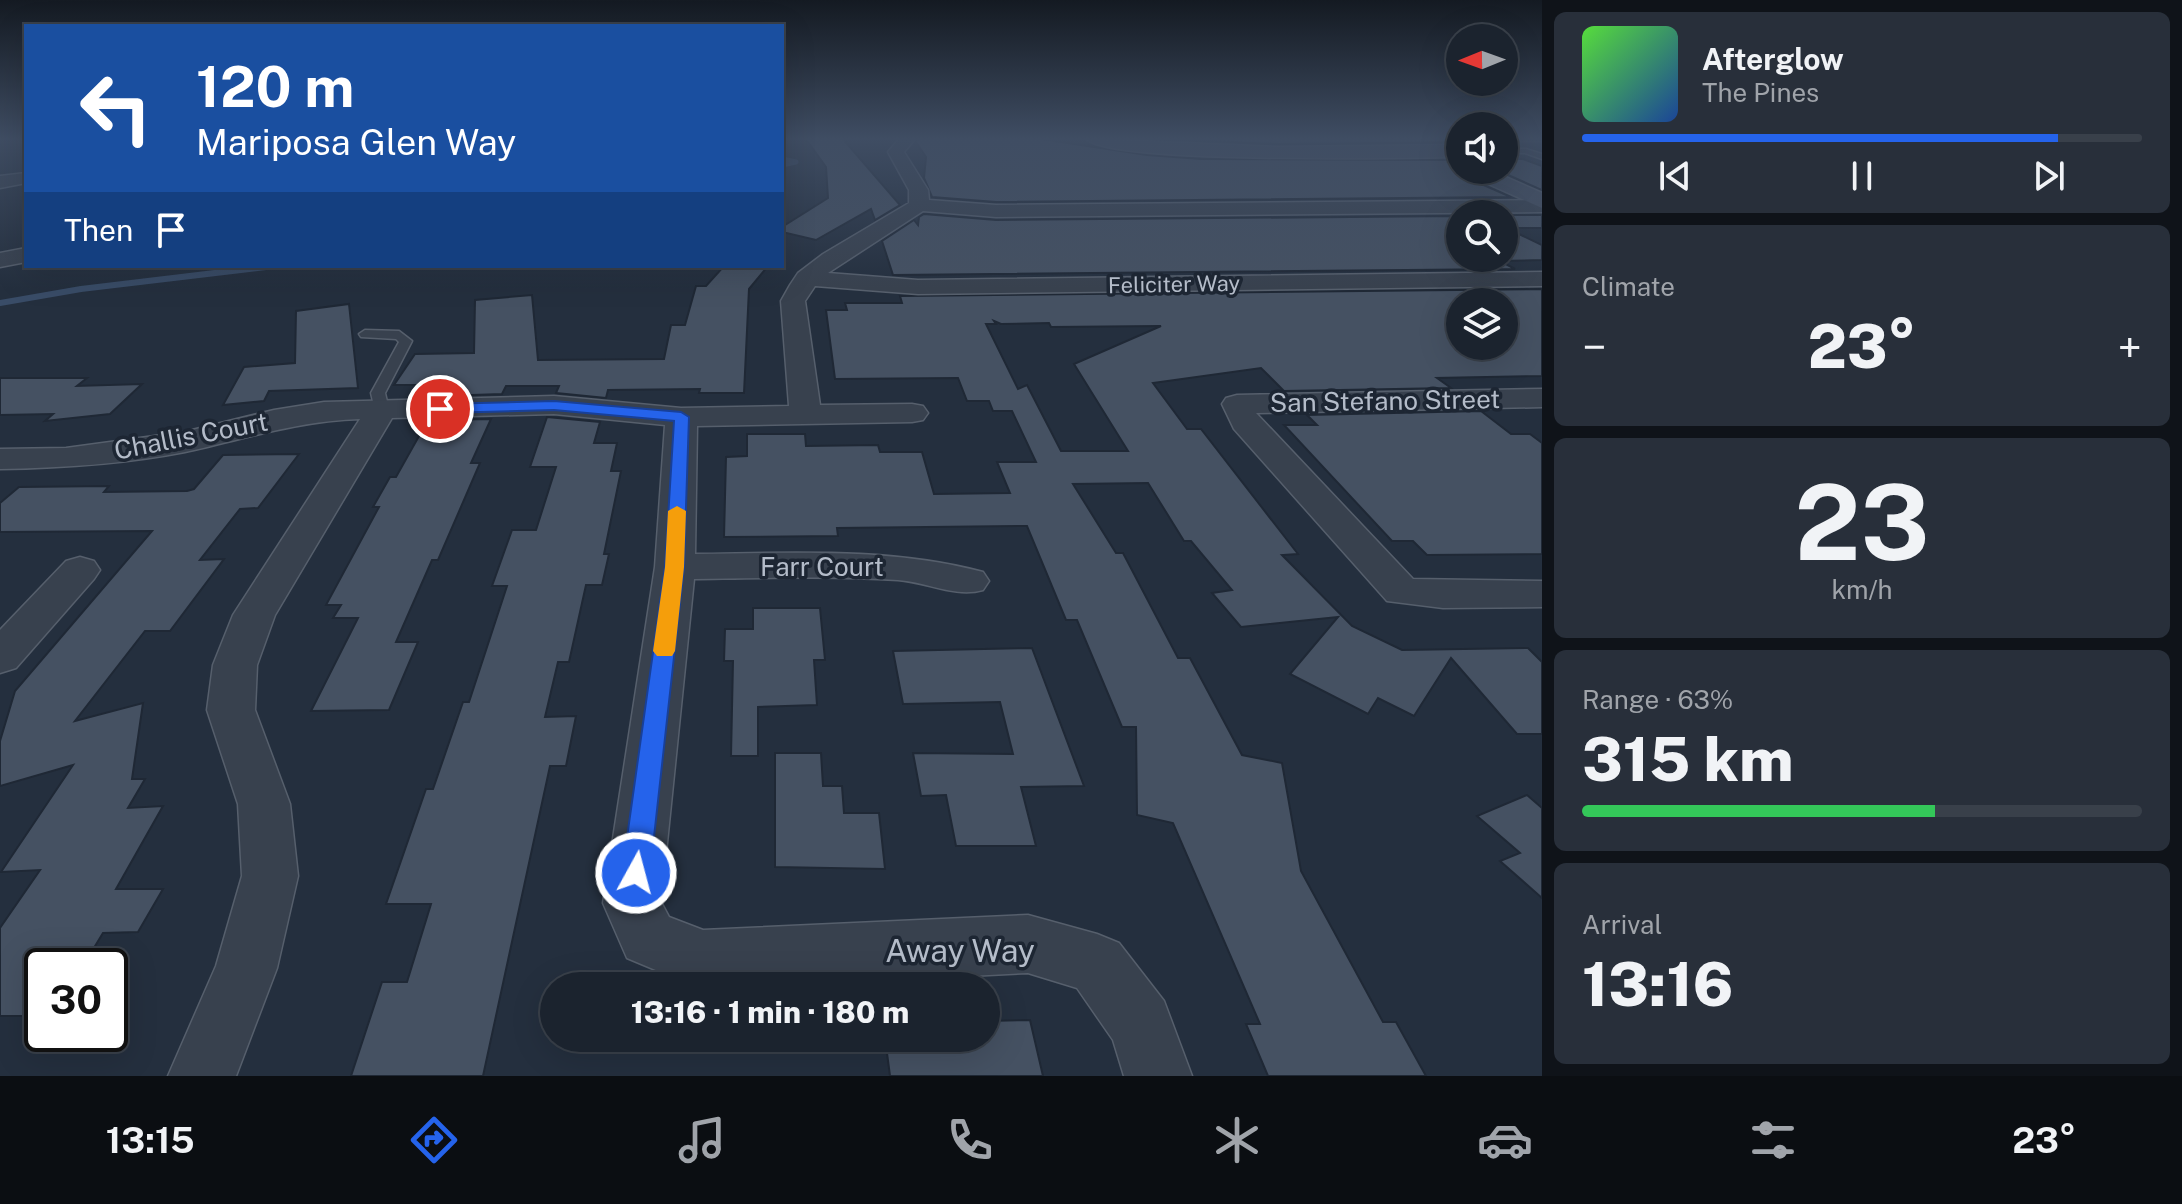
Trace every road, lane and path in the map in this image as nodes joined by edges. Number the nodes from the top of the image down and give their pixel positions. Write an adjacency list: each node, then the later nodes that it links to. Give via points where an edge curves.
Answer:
1 (918, 189): 4 (street)
2 (1512, 189): 3 (street)
3 (1542, 204): 4 (street, via 996,211)
4 (919, 205): 7 (street)
5 (24, 255): 6 (street)
6 (0, 260)
7 (806, 278): 8 (street, Feliciter Way, via 918,287); 12 (street, via 793,301)
8 (1542, 279)
9 (365, 334): 11 (lane, via 399,335 406,341 378,393)
10 (1542, 398): 19 (street, San Stefano Street, via 1237,404 1245,422 1401,592)
11 (382, 410): 14 (street, Challis Court, via 554,405); 15 (street, Challis Court, via 324,411 123,451); 21 (street, via 254,615 235,665 231,710 264,804 270,876 246,968)
12 (805, 413): 13 (street, Challis Court); 14 (street, Challis Court)
13 (912, 413)
14 (681, 417): 16 (street, Away Way)
15 (0, 459)
16 (675, 567): 18 (street, Farr Court, via 865,566); 22 (street, Away Way, via 632,903 648,938 703,960 1028,944 1097,964 1141,1024)
17 (80, 570): 20 (street)
18 (969, 581)
19 (1542, 594)
20 (0, 657)
21 (202, 1076)
22 (1158, 1076)

